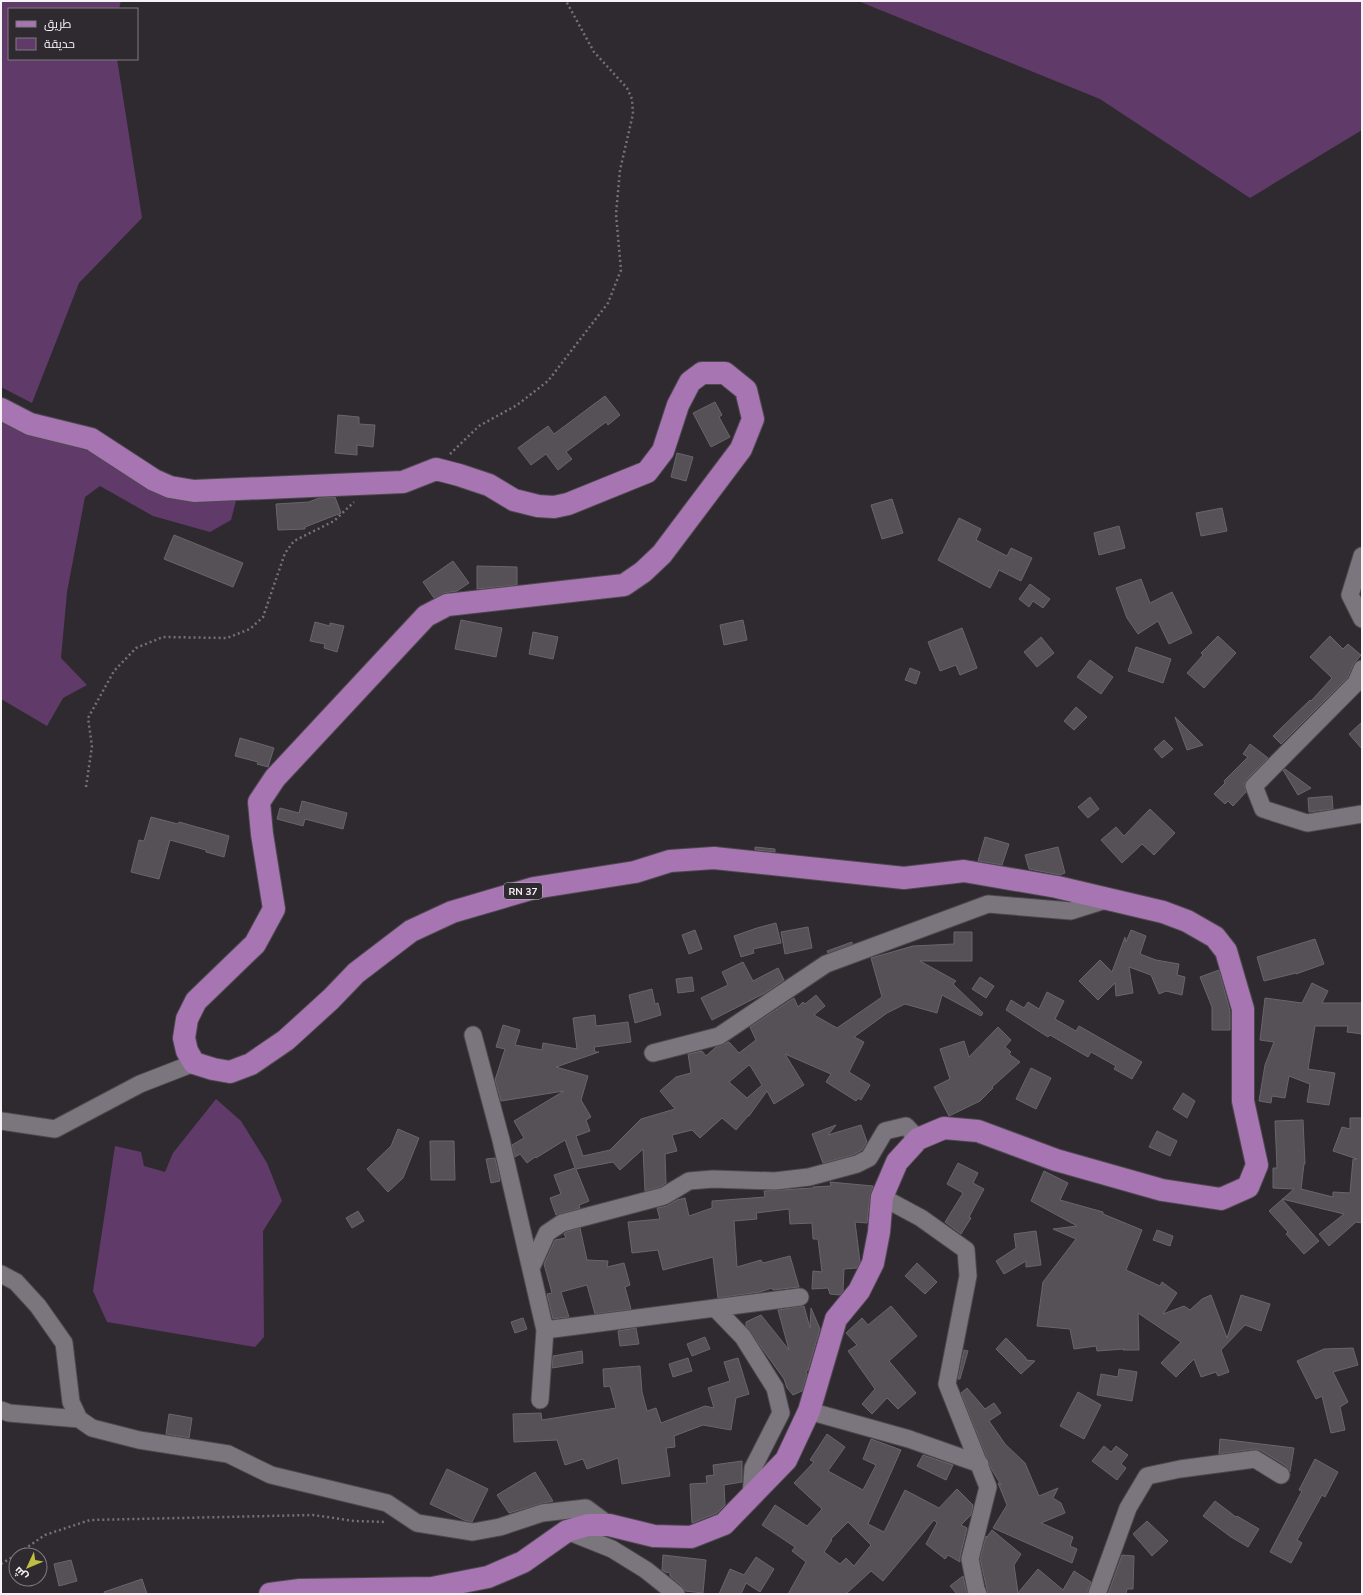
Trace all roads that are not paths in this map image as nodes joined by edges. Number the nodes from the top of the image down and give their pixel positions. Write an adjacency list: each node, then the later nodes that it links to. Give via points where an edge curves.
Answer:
1 (1, 409): 9 (main road, via 30,424 91,439 154,480 170,487 194,491 403,482 436,469 489,485 514,500 554,507 568,504 647,472 663,451 678,405 690,382 702,373 725,373 746,390 753,419 741,449 662,554 643,572 624,585 447,605 426,616 275,778 259,802 274,909 255,944 196,1001 187,1019 184,1038 187,1051)
2 (1362, 556): 3 (street, via 1350,595)
3 (1362, 619)
4 (1362, 669): 5 (street, via 1356,683 1254,786 1263,809 1307,823)
5 (1362, 814)
6 (1109, 899): 8 (street, via 1071,911 988,904 826,964 719,1036); 9 (main road, RN 37, via 964,871 904,878 714,858 670,861 635,872 534,888 452,912 411,931 362,968 286,1040 251,1064 230,1072); 11 (main road, RN 37, via 1187,920 1215,937 1226,951 1243,1009 1243,1100 1257,1165 1248,1187 1221,1199 1162,1190 1056,1160 978,1131 944,1128)
7 (473, 1035): 13 (street, via 502,1140)
8 (652, 1053)
9 (194, 1063): 10 (street, via 140,1084 55,1129)
10 (1, 1121)
11 (918, 1139): 12 (main road, RN 37, via 897,1162); 13 (street, via 906,1126 885,1131 869,1158 857,1164 809,1177 775,1181 689,1181 664,1196 562,1223 547,1233)
12 (882, 1197): 20 (main road, RN 37, via 873,1263 858,1291 836,1319); 22 (street, via 921,1218 966,1250 968,1276 947,1384)
13 (531, 1268): 17 (street)
14 (1, 1274): 21 (street, via 16,1282 38,1306 64,1343 71,1402)
15 (800, 1297): 16 (street)
16 (715, 1308): 17 (street); 24 (street, via 743,1337 775,1388 781,1413 753,1468)
17 (545, 1330): 18 (street)
18 (540, 1400)
19 (1, 1410): 21 (street)
20 (809, 1411): 22 (street, via 909,1439); 24 (main road, RN 37, via 786,1460)
21 (80, 1418): 25 (street, via 92,1428 139,1440 228,1454 271,1475 387,1503 417,1523 473,1532 500,1527 542,1513 586,1508)
22 (980, 1464): 29 (street, via 988,1487 970,1559)
23 (1281, 1475): 30 (street, via 1255,1459 1148,1476 1128,1508)
24 (751, 1496): 25 (main road, RN 37, via 724,1524 691,1537 654,1536)
25 (609, 1525): 26 (main road, RN 37, via 588,1525)
26 (567, 1531): 27 (main road, RN 37, via 523,1562 488,1577 432,1588 300,1590); 28 (street, via 612,1548)
27 (270, 1594)
28 (676, 1594)
29 (978, 1594)
30 (1098, 1594)

